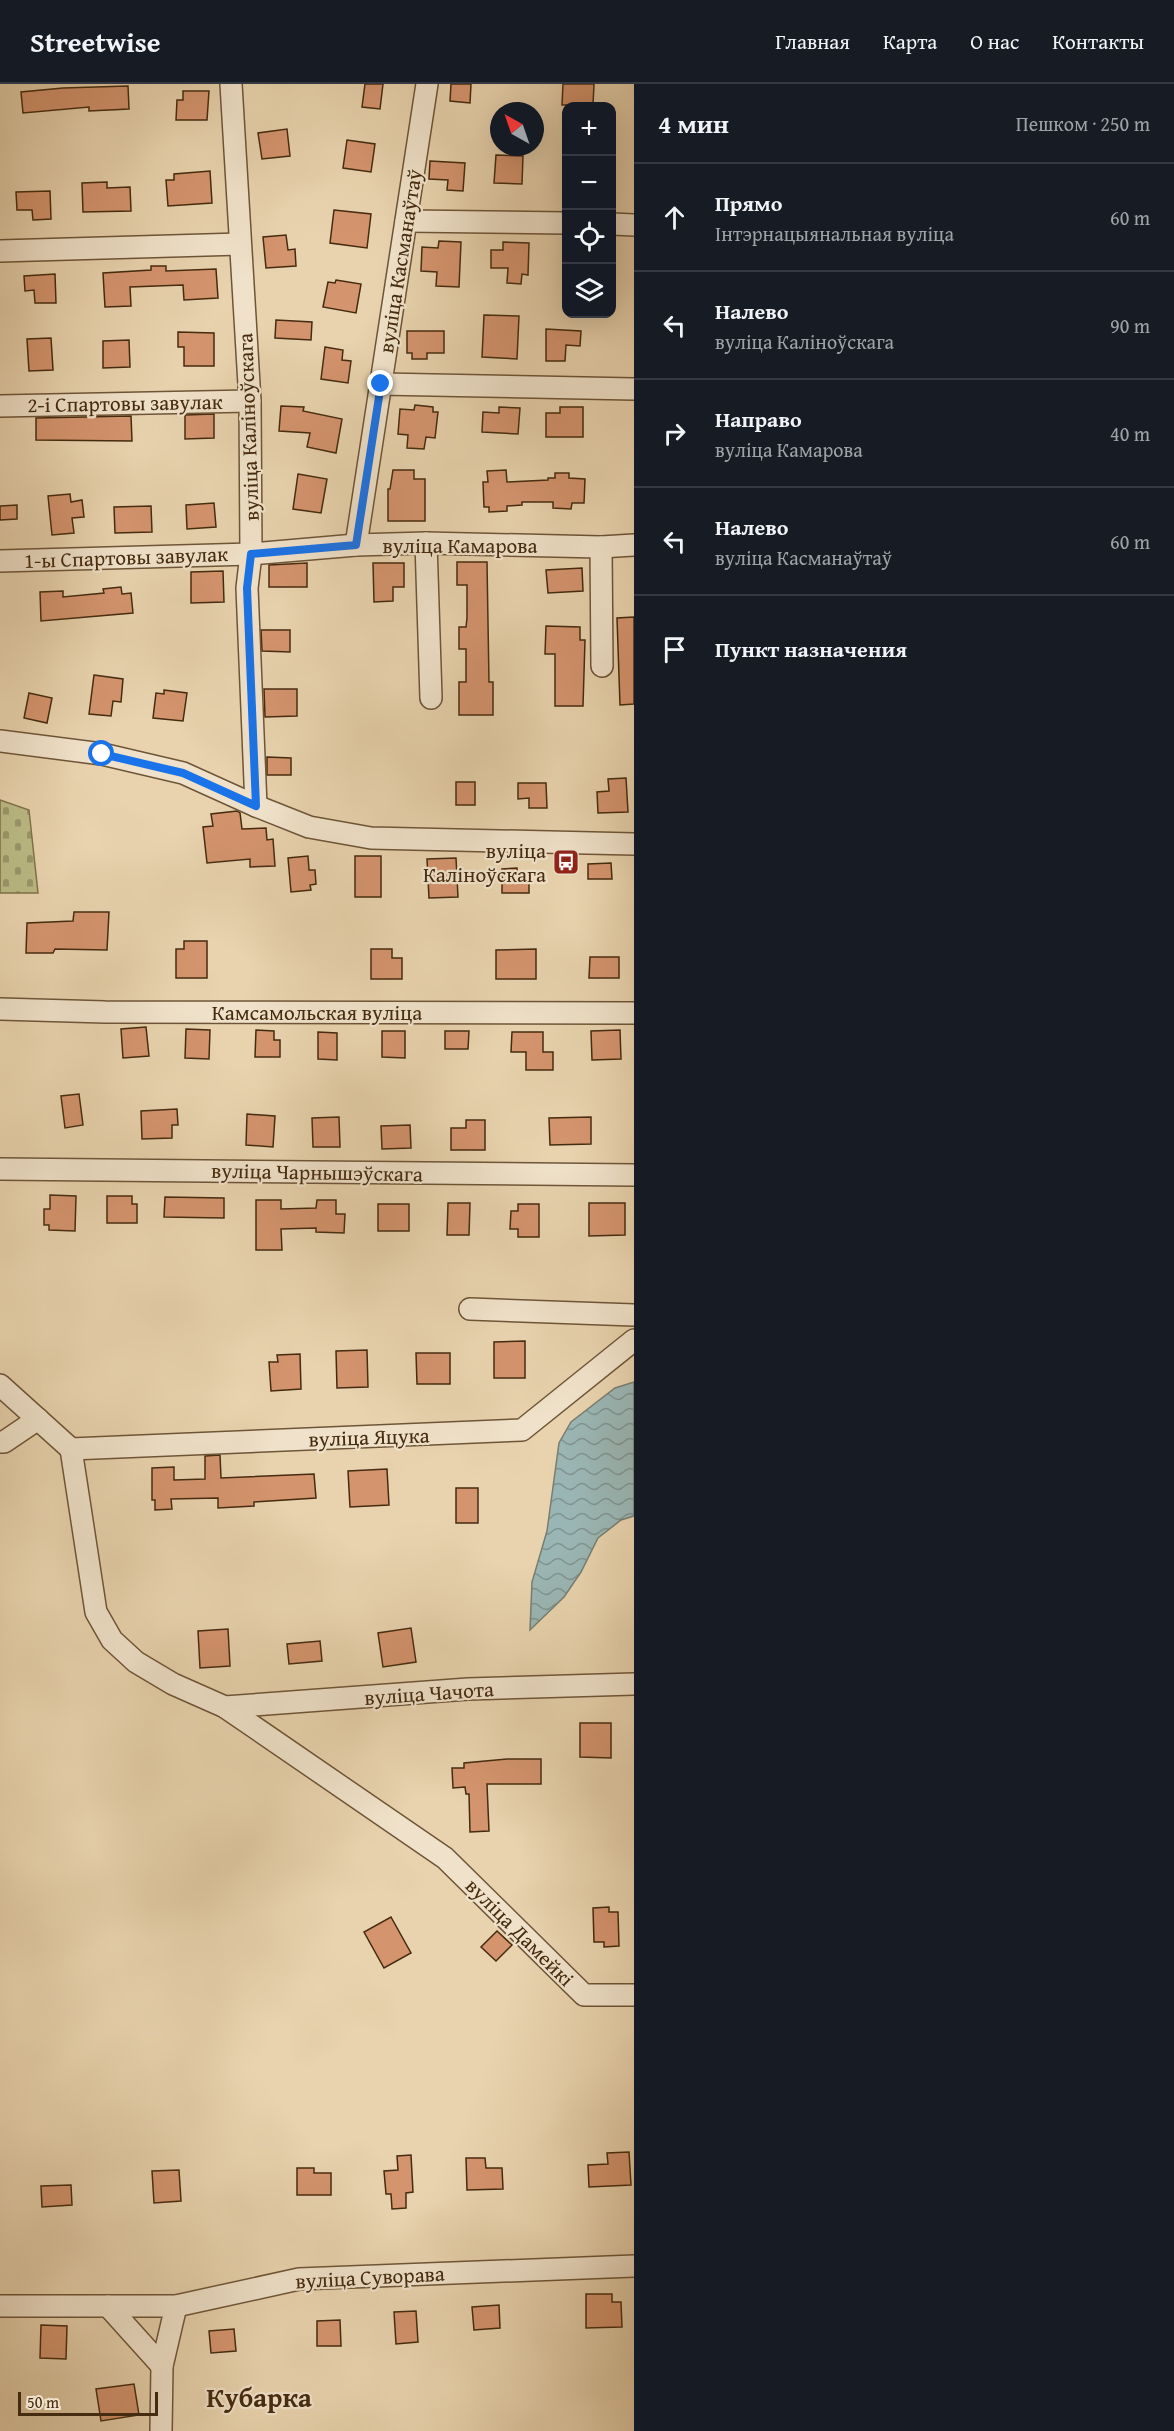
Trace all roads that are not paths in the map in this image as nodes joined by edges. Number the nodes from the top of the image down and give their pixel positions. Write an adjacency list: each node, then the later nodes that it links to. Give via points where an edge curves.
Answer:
1 (231, 84): 7 (street, вуліца Каліноўскага)
2 (427, 84): 3 (street, вуліца Касманаўтаў)
3 (406, 221): 4 (street); 9 (street, вуліца Касманаўтаў)
4 (562, 224)
5 (616, 224): 6 (street)
6 (634, 225)
7 (240, 243): 8 (street); 11 (street, вуліца Каліноўскага)
8 (0, 251)
9 (381, 384): 10 (street); 14 (street, вуліца Касманаўтаў)
10 (634, 389)
11 (250, 401): 12 (street, 2-і Спартовы завулак); 17 (street, вуліца Каліноўскага)
12 (0, 406)
13 (426, 543): 14 (street, вуліца Камарова); 16 (street, вуліца Камарова); 20 (street)
14 (356, 545): 17 (street, вуліца Камарова)
15 (634, 545): 16 (street, вуліца Камарова)
16 (601, 547): 19 (street)
17 (251, 554): 18 (street, 1-ы Спартовы завулак); 22 (street, вуліца Каліноўскага, via 247,588)
18 (0, 561)
19 (602, 666)
20 (431, 698)
21 (0, 741): 22 (street, via 102,754 183,773)
22 (256, 806): 23 (street, via 309,827 370,838)
23 (634, 844)
24 (0, 1009): 25 (street, Камсамольская вуліца)
25 (634, 1013)
26 (0, 1169): 27 (street, вуліца Чарнышэўскага)
27 (634, 1175)
28 (470, 1309): 29 (street)
29 (634, 1315)
30 (634, 1340): 34 (street, вуліца Яцука, via 522,1430)
31 (0, 1385): 32 (street)
32 (38, 1419): 33 (street); 34 (street)
33 (0, 1442)
34 (71, 1449): 36 (street, вуліца Дамейкі, via 96,1612 111,1640 136,1662 173,1684)
35 (634, 1684): 36 (street, вуліца Чачота, via 468,1689)
36 (225, 1707): 37 (street, вуліца Дамейкі, via 445,1858 584,1995)
37 (634, 1995)
38 (634, 2266): 40 (street, вуліца Суворава, via 299,2279)
39 (0, 2306): 41 (street, вуліца Суворава)
40 (176, 2306): 41 (street, вуліца Суворава); 42 (street)
41 (108, 2307): 42 (street)
42 (162, 2366): 43 (street)
43 (161, 2431)

